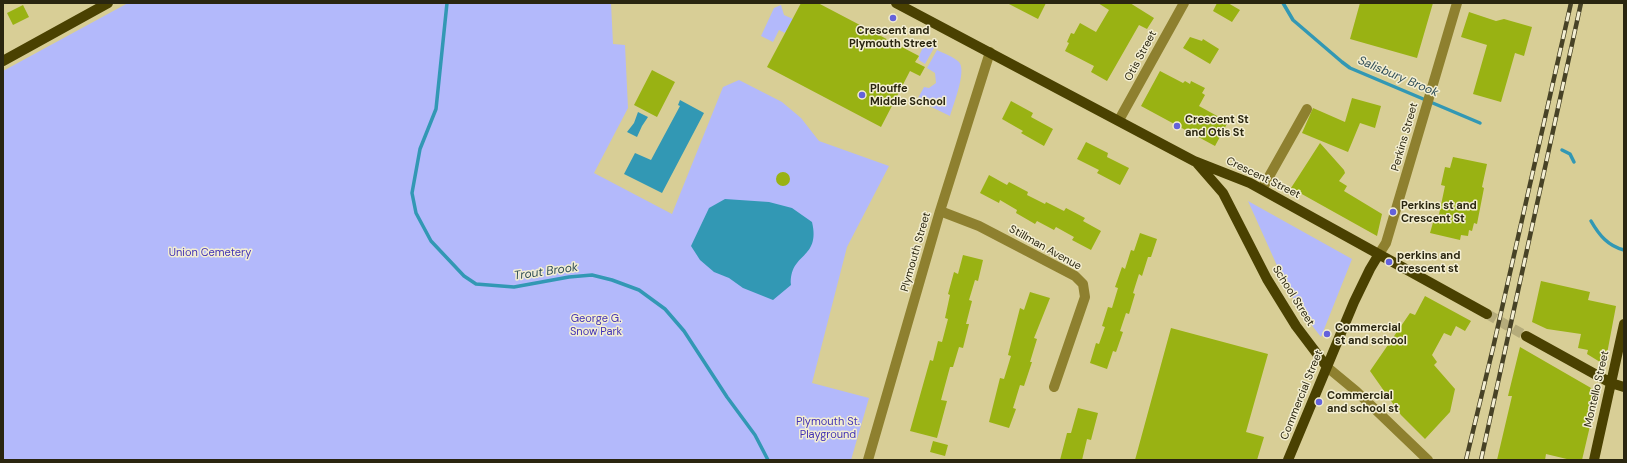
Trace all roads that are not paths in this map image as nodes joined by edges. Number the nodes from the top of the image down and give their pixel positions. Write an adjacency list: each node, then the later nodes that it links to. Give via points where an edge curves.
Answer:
1 (108, 3): 6 (main road)
2 (896, 3): 5 (main road, Crescent Street)
3 (1184, 3): 8 (street, Otis Street)
4 (1457, 3): 12 (street, Perkins Street, via 1386,243)
5 (990, 52): 8 (main road, Crescent Street); 11 (street, Plymouth Street)
6 (3, 61)
7 (1307, 109): 10 (street)
8 (1119, 120): 9 (main road, Crescent Street)
9 (1194, 161): 10 (main road, Crescent Street); 16 (main road, School Street, via 1223,193 1270,284 1296,326)
10 (1262, 189): 12 (main road, Crescent Street)
11 (940, 211): 18 (street, Stillman Avenue, via 979,226 1075,276 1083,284 1085,297); 20 (street, Plymouth Street)
12 (1379, 254): 13 (main road, Crescent Street); 16 (main road, Commercial Street, via 1361,288)
13 (1487, 314)
14 (1624, 324): 17 (main road, Montello Street)
15 (1526, 336): 17 (main road)
16 (1327, 367): 21 (main road, Commercial Street); 22 (street, School Street)
17 (1611, 383): 19 (main road); 23 (main road, Montello Street)
18 (1054, 387)
19 (1624, 387)
20 (868, 460)
21 (1288, 460)
22 (1428, 460)
23 (1594, 460)

